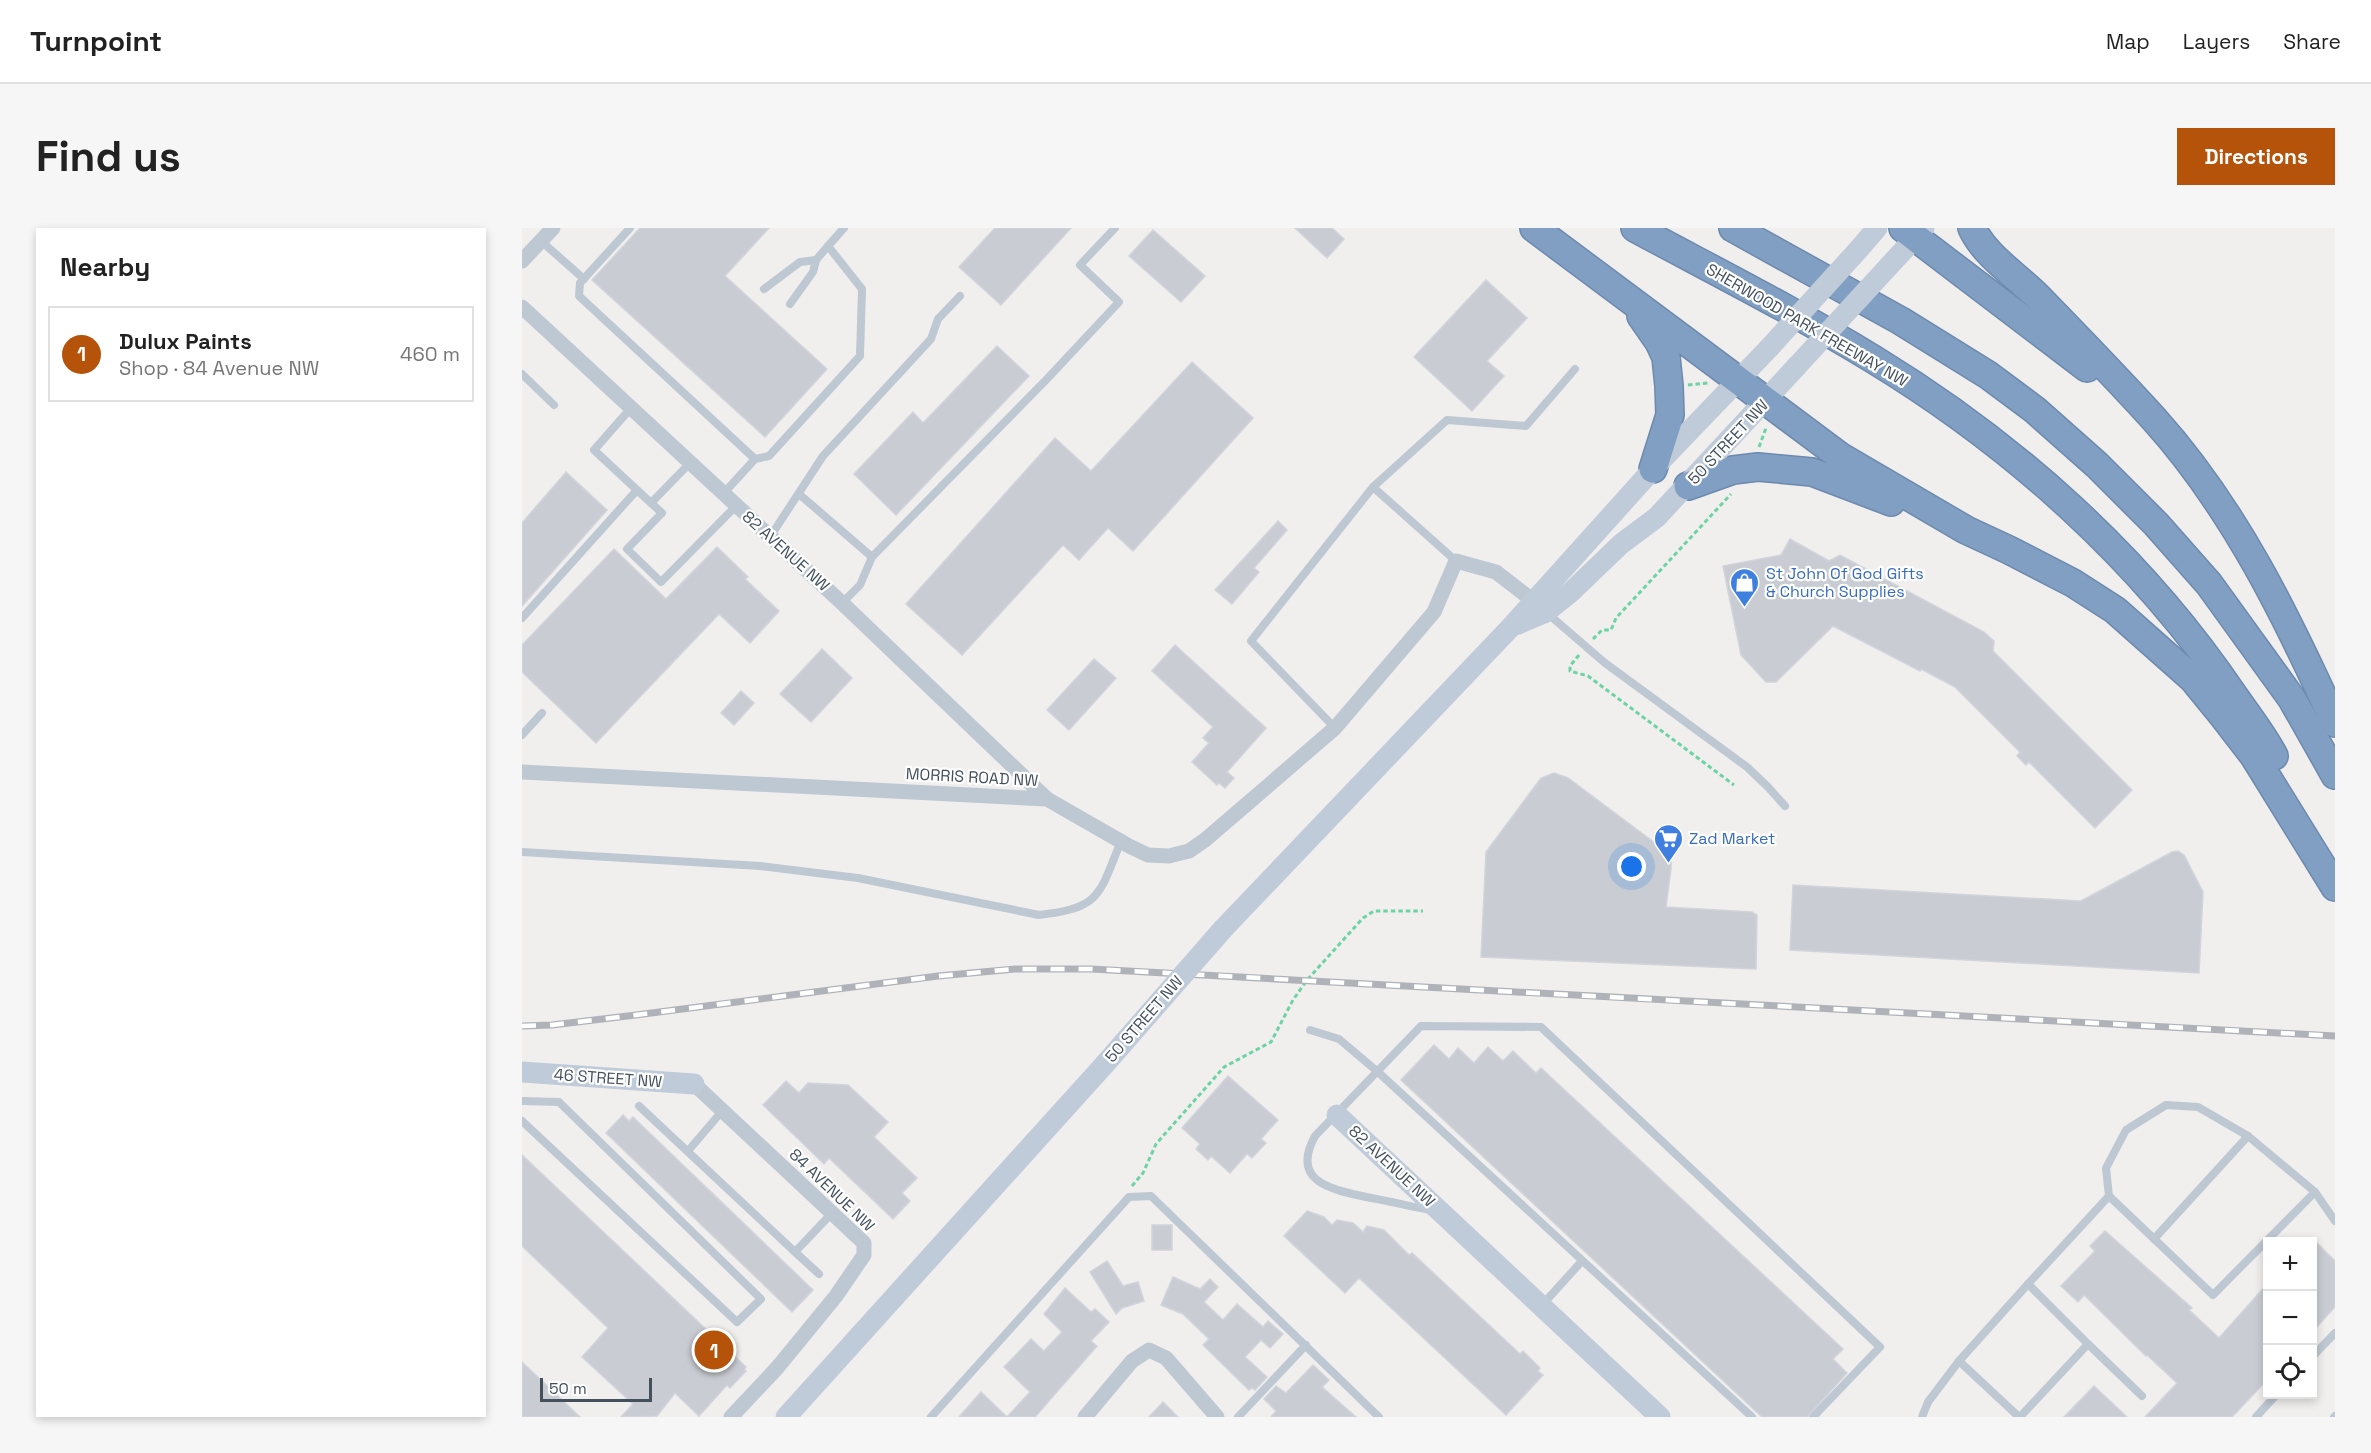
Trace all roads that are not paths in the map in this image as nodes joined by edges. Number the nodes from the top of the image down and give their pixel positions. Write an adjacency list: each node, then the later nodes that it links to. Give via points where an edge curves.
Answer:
1 (553, 228): 11 (street)
2 (630, 228): 15 (lane)
3 (844, 228): 12 (lane)
4 (1115, 228): 40 (lane, via 1080,265 1119,302)
5 (1534, 228): 17 (highway)
6 (1635, 228): 55 (highway, SHERWOOD PARK FREEWAY NW, via 1874,359 2020,462 2077,513 2160,597 2216,669 2270,749)
7 (1733, 228): 50 (highway, via 1901,321 1988,375 2097,465 2208,584 2292,699)
8 (1877, 228): 23 (main road, 50 STREET NW, bridge)
9 (1972, 228): 27 (highway, via 1983,245)
10 (1914, 231): 26 (main road, 50 STREET NW, bridge, via 1889,266 1797,366); 27 (highway)
11 (541, 241): 14 (street); 15 (lane)
12 (828, 246): 13 (lane); 28 (lane, via 862,289 860,356 770,456)
13 (816, 260): 16 (lane, via 800,262); 19 (lane, via 813,272)
14 (522, 261)
15 (584, 279): 28 (lane, via 579,296)
16 (764, 289)
17 (1624, 294): 23 (highway); 30 (highway, via 1651,329 1666,357 1670,416)
18 (960, 296): 35 (lane, via 938,319 931,339 823,456)
19 (790, 304)
20 (522, 307): 25 (street, 82 AVENUE NW)
21 (1575, 369): 32 (lane, via 1526,426 1447,420)
22 (522, 374): 24 (lane)
23 (1739, 380): 26 (highway); 30 (main road, 50 STREET NW)
24 (554, 405)
25 (631, 408): 29 (street, 82 AVENUE NW); 33 (lane, via 594,450)
26 (1767, 412): 31 (main road, 50 STREET NW); 38 (highway)
27 (2155, 420): 46 (highway, via 2218,499 2245,543)
28 (755, 459): 34 (lane)
29 (690, 463): 34 (street, 82 AVENUE NW); 36 (lane)
30 (1653, 469): 43 (main road, 50 STREET NW)
31 (1688, 486): 38 (highway, via 1710,476 1752,467 1812,472 1875,496); 43 (main road, 50 STREET NW, via 1571,592)
32 (1373, 488): 41 (lane); 47 (lane, via 1251,641)
33 (637, 490): 36 (lane); 44 (lane)
34 (723, 494): 37 (street, 82 AVENUE NW)
35 (799, 494): 39 (lane); 40 (lane)
36 (651, 503): 37 (lane, via 662,513 627,549 661,582)
37 (736, 506): 39 (street, 82 AVENUE NW)
38 (1935, 512): 56 (highway, via 2073,583 2115,610 2169,656 2193,679 2254,756)
39 (770, 537): 42 (street, 82 AVENUE NW)
40 (872, 557): 42 (lane, via 860,585)
41 (1456, 561): 43 (street, via 1496,572); 47 (street, MORRIS ROAD NW, via 1434,612)
42 (842, 603): 51 (street, 82 AVENUE NW)
43 (1540, 606): 52 (lane, via 1586,647 1747,767); 87 (main road, 50 STREET NW, bridge, via 1510,628 1223,929)
44 (522, 618)
45 (542, 713): 48 (lane)
46 (2335, 723)
47 (1335, 728): 53 (street, MORRIS ROAD NW, via 1189,851 1169,856 1148,855)
48 (522, 735)
49 (522, 772): 51 (street, MORRIS ROAD NW)
50 (2335, 775)
51 (1047, 799): 53 (street, MORRIS ROAD NW)
52 (1785, 806)
53 (1121, 841): 54 (lane, via 1103,885 1090,902 1065,912 1039,915 858,878 760,866)
54 (522, 852)
55 (2335, 870)
56 (2335, 887)
57 (1310, 1030): 59 (lane, via 1339,1039)
58 (522, 1072): 60 (main road, 46 STREET NW)
59 (1378, 1072): 64 (lane); 75 (lane); 95 (lane, via 1421,1026 1541,1027 1880,1347)
60 (694, 1084): 63 (street, 84 AVENUE NW)
61 (522, 1101): 65 (lane, via 559,1102 761,1299 737,1322)
62 (639, 1106): 67 (lane)
63 (723, 1110): 67 (lane); 70 (street, 84 AVENUE NW)
64 (1337, 1115): 71 (main road, 82 AVENUE NW); 71 (lane, 82 AVENUE NW, via 1315,1136 1307,1150 1306,1164 1318,1182 1344,1192)
65 (522, 1121)
66 (2248, 1136): 68 (lane); 69 (lane, via 2198,1107 2166,1105 2127,1130 2106,1168); 73 (lane)
67 (688, 1150): 74 (lane)
68 (2315, 1192): 72 (lane); 73 (lane, via 2213,1295)
69 (2109, 1196): 73 (lane); 77 (lane)
70 (832, 1212): 74 (lane); 86 (street, 84 AVENUE NW, via 864,1243 864,1256 777,1368)
71 (1444, 1213): 78 (main road, 82 AVENUE NW)
72 (2335, 1221)
73 (2154, 1239)
74 (795, 1252): 76 (lane)
75 (1582, 1261): 78 (lane); 94 (lane)
76 (819, 1274)
77 (2028, 1284): 80 (lane); 83 (lane)
78 (1542, 1305): 93 (main road, 82 AVENUE NW)
79 (2335, 1333): 82 (lane)
80 (2088, 1344): 84 (lane); 97 (lane)
81 (1306, 1346): 88 (lane, via 1151,1196 1129,1197); 91 (lane); 92 (lane)
82 (2317, 1353)
83 (1959, 1360): 96 (lane, via 1928,1402); 97 (lane)
84 (2142, 1396)
85 (2273, 1399): 98 (lane)
86 (731, 1417)
87 (786, 1417)
88 (931, 1417)
89 (1085, 1417): 90 (street, via 1132,1361 1149,1350 1166,1358)
90 (1217, 1417)
91 (1238, 1417)
92 (1379, 1417)
93 (1660, 1417)
94 (1752, 1417)
95 (1813, 1417)
96 (1922, 1417)
97 (2019, 1417)
98 (2256, 1417)

